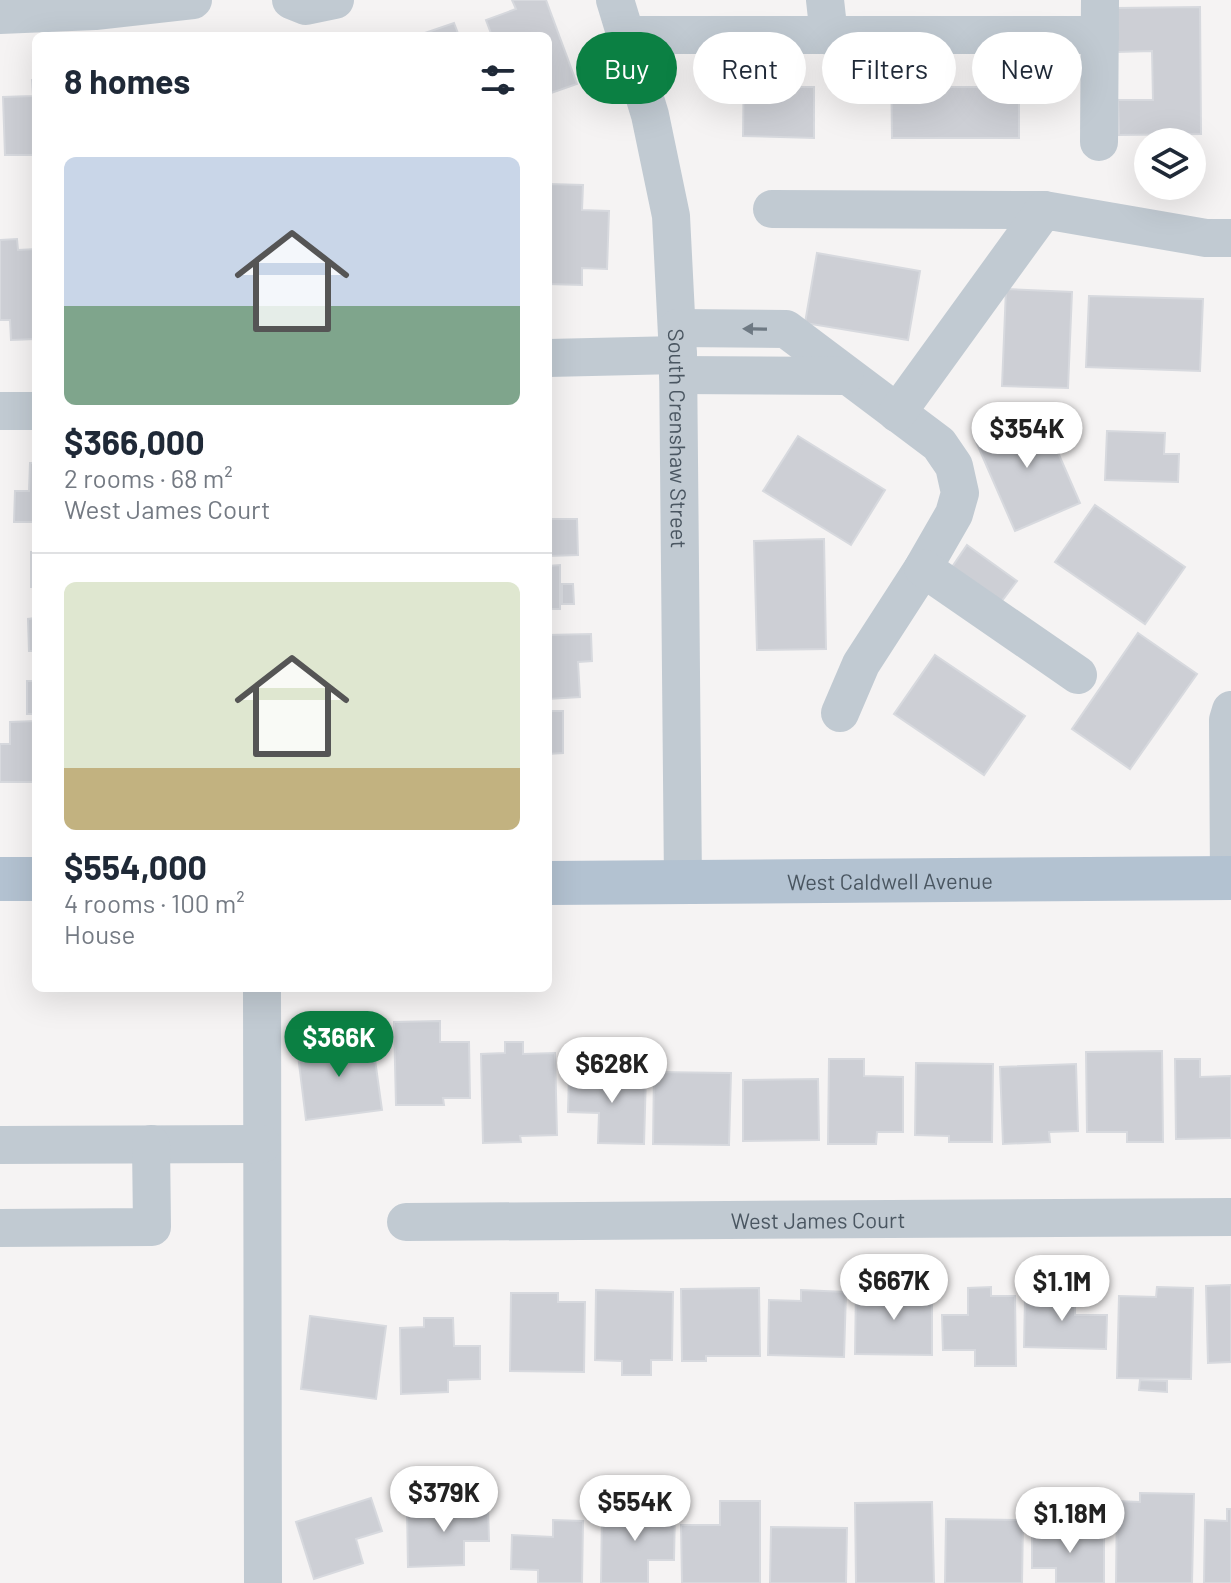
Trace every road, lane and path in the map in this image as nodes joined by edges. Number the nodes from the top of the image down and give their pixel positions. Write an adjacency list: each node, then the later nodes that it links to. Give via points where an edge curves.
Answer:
1 (193, 0): 4 (street)
2 (291, 0): 3 (street, via 306,6)
3 (335, 0)
4 (0, 15)
5 (621, 17): 6 (street); 12 (street, South Crenshaw Street, via 650,115 671,216)
6 (827, 18): 7 (street)
7 (1100, 18): 8 (street)
8 (1099, 142)
9 (772, 209): 10 (street)
10 (1044, 210): 11 (street); 16 (street)
11 (1231, 238)
12 (677, 353): 13 (street); 16 (street, via 845,376); 25 (street, South Crenshaw Street)
13 (552, 358)
14 (0, 411): 15 (street)
15 (32, 411)
16 (897, 413): 17 (street, via 939,444 954,466 960,493)
17 (923, 568): 18 (street); 20 (street, via 861,664)
18 (1078, 675)
19 (1231, 710): 21 (street)
20 (840, 713)
21 (1230, 878): 25 (main road, West Caldwell Avenue)
22 (0, 879): 23 (main road)
23 (32, 879)
24 (552, 883): 25 (main road, West Caldwell Avenue)
25 (683, 884)
26 (262, 992): 28 (street)
27 (151, 1144): 28 (street); 29 (street); 32 (street, via 152,1227)
28 (262, 1144): 33 (street)
29 (0, 1145)
30 (1231, 1217): 31 (street, West James Court)
31 (406, 1222)
32 (0, 1228)
33 (263, 1583)

